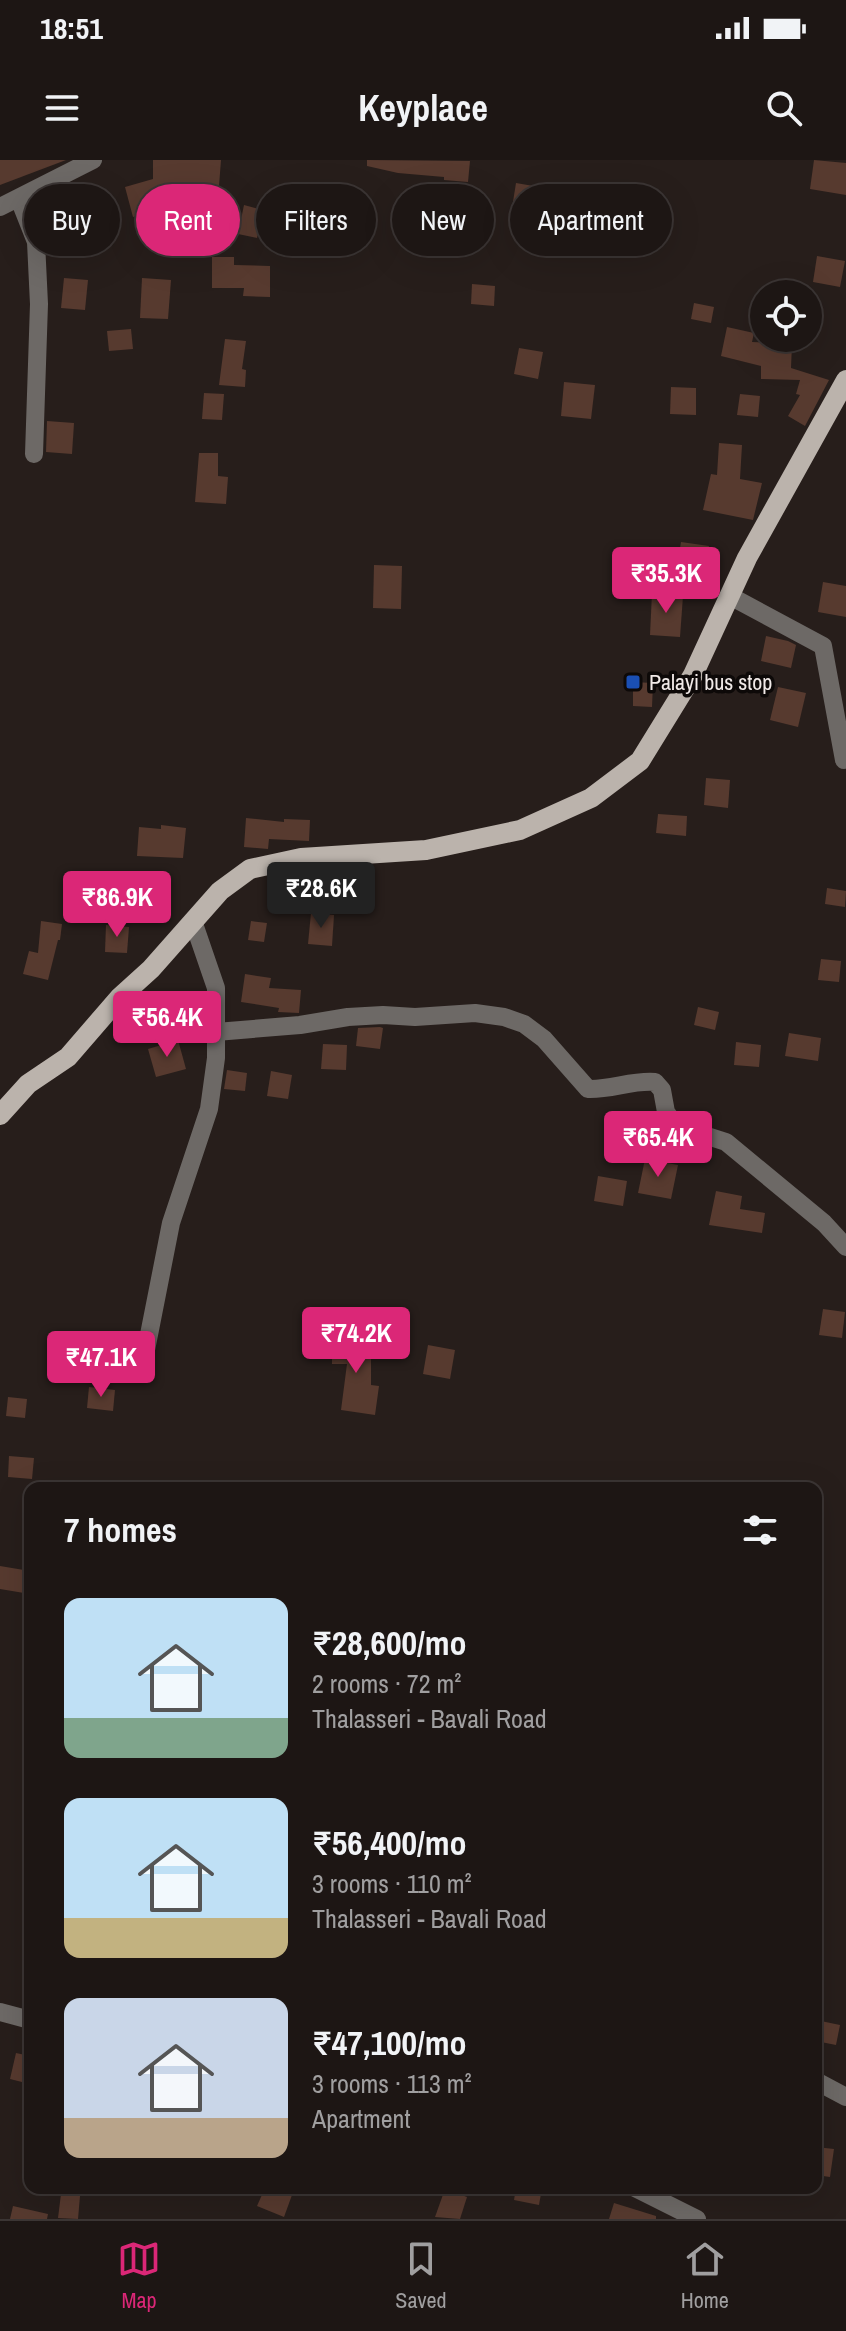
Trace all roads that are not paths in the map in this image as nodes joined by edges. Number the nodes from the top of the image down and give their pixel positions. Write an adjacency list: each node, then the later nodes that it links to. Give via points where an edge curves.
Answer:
1 (93, 160): 2 (street)
2 (19, 199): 3 (street); 5 (street, via 36,242)
3 (0, 207)
4 (846, 380): 6 (main road)
5 (34, 454)
6 (730, 596): 7 (street, via 823,646); 8 (main road, via 693,675 640,761 591,798 520,830 426,850 301,858 250,869)
7 (844, 760)
8 (193, 921): 9 (street, via 216,988); 10 (main road, via 68,1057 28,1084)
9 (216, 1032): 11 (street, via 383,1015 504,1017 544,1039 588,1089 655,1082 676,1126 726,1142); 12 (street, via 209,1109 171,1223)
10 (0, 1115)
11 (846, 1247)
12 (145, 1355)
13 (0, 2012): 14 (street)
14 (24, 2018)
15 (822, 2084): 16 (street)
16 (846, 2097)
17 (647, 2194): 18 (street)
18 (697, 2219)

